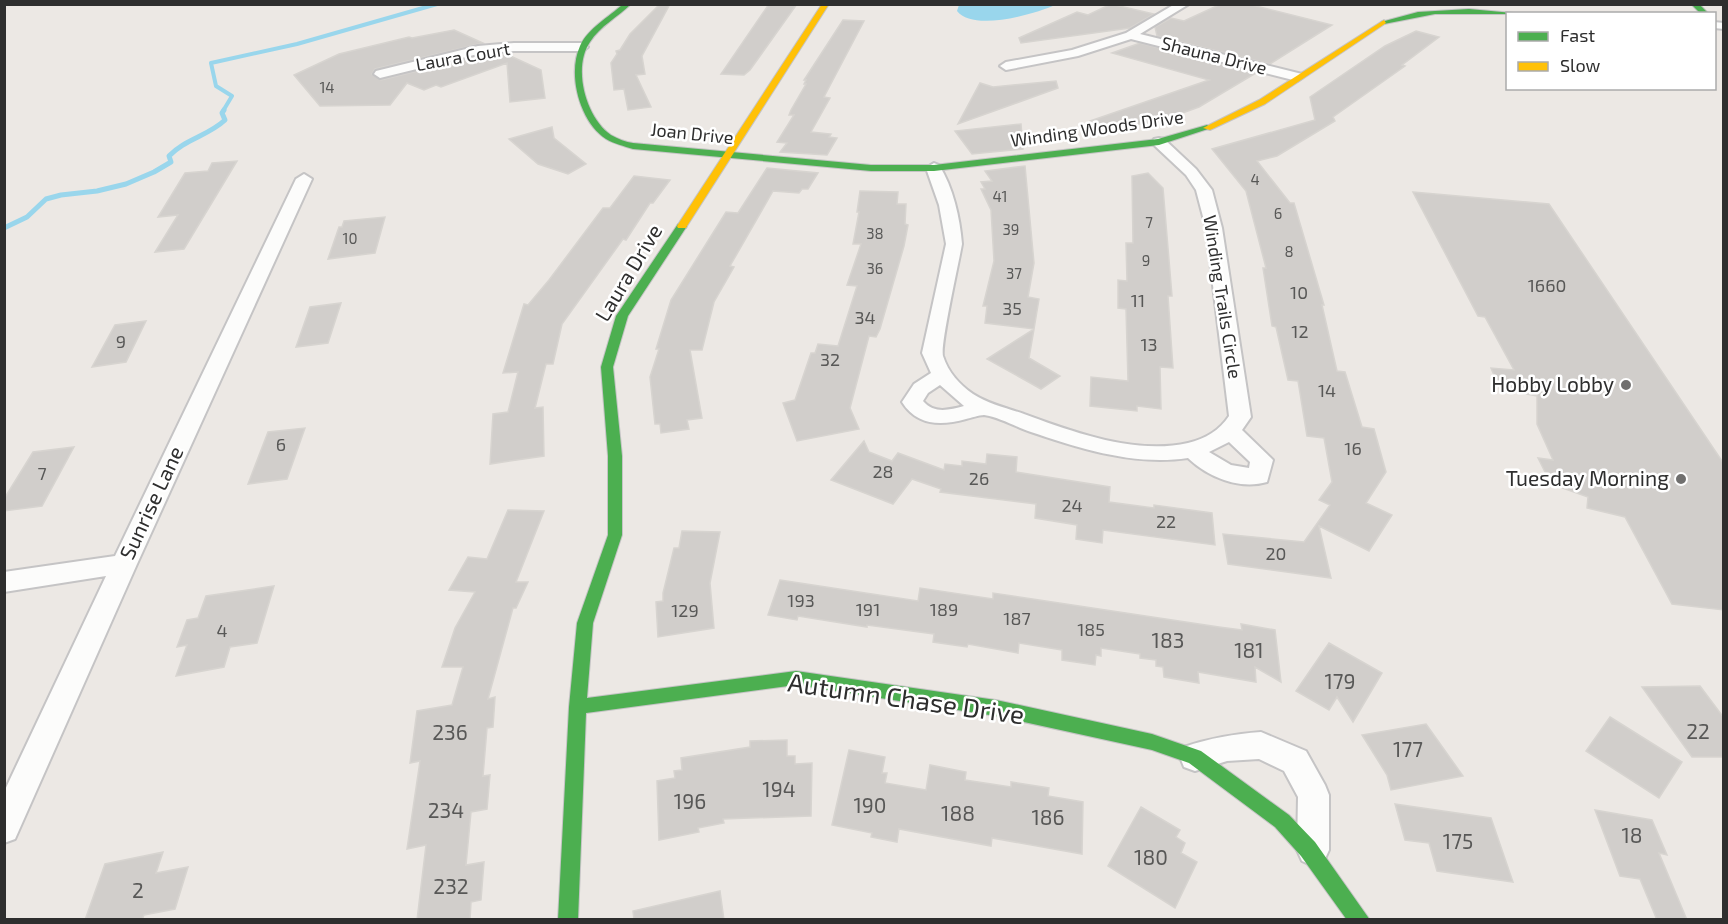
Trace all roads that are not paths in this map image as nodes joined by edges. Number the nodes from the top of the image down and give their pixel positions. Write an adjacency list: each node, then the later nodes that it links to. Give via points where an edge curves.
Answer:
1 (628, 4): 6 (street)
2 (826, 4): 11 (street, Laura Drive)
3 (1184, 4): 5 (street)
4 (1506, 13): 9 (street, Winding Woods Drive, via 1446,11 1399,16)
5 (1130, 35): 7 (street, via 1074,53); 9 (street, Shauna Drive)
6 (582, 47): 8 (street, Laura Court, via 478,50); 11 (street, Joan Drive, via 579,81 604,134 650,149)
7 (1005, 66)
8 (380, 74)
9 (1297, 77): 10 (street, Winding Woods Drive, via 1221,123)
10 (1159, 142): 12 (street, Winding Woods Drive); 16 (street, Winding Trails Circle, via 1204,190 1214,228 1240,417)
11 (729, 156): 12 (street, Joan Drive, via 872,168); 20 (street, Laura Drive, via 622,316 613,342 607,367 615,456 615,535 585,623)
12 (934, 168): 14 (street, via 950,212 953,237 932,353)
13 (303, 179): 18 (street, Sunrise Lane)
14 (944, 375): 15 (street, via 962,396); 15 (street, via 915,394 912,402 917,411 932,417 949,417)
15 (984, 407): 17 (street, via 1098,445 1147,451)
16 (1230, 431): 17 (street); 17 (street, via 1262,460 1258,476 1241,477 1221,471)
17 (1193, 450)
18 (123, 564): 19 (street); 22 (street, Sunrise Lane)
19 (4, 582)
20 (578, 707): 21 (street, Autumn Chase Drive, via 796,678 996,708 1152,742); 24 (street, Laura Drive)
21 (1195, 757): 23 (street, Autumn Chase Drive, via 1282,821); 23 (street, via 1227,748 1261,745 1295,761 1314,795)
22 (4, 828)
23 (1312, 855): 25 (street, Autumn Chase Drive)
24 (568, 920)
25 (1360, 920)

